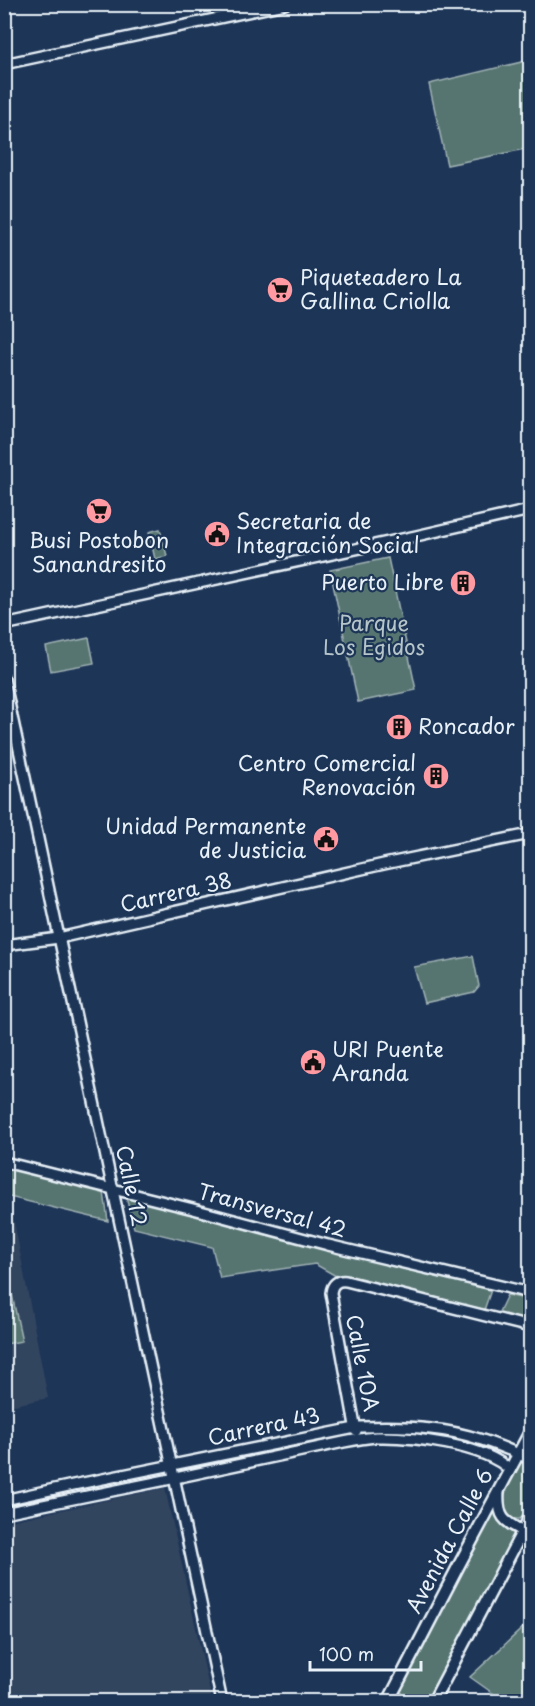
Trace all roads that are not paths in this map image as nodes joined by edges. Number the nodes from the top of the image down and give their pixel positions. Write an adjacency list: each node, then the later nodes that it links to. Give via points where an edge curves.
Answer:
1 (285, 4): 2 (street)
2 (4, 64)
3 (526, 511): 4 (street)
4 (4, 624)
5 (4, 679): 7 (street, Calle 12)
6 (531, 834): 7 (street, Carrera 38)
7 (60, 938): 8 (street, Carrera 38); 10 (street, Calle 12)
8 (4, 945)
9 (4, 1162): 10 (street, Transversal 42)
10 (113, 1189): 11 (street, Transversal 42); 18 (street, Calle 12)
11 (531, 1293)
12 (531, 1327): 13 (street, Calle 10A, via 346,1281 335,1283 331,1293)
13 (356, 1427): 15 (street, Calle 10A); 16 (street, Carrera 43, via 433,1429 472,1437); 18 (street, Carrera 43)
14 (531, 1432): 16 (main road, Avenida Calle 6)
15 (358, 1439): 19 (street, Carrera 43, via 393,1437 455,1446 493,1458); 20 (street, Carrera 43)
16 (519, 1454): 17 (street, Carrera 43); 19 (main road, Avenida Calle 6)
17 (531, 1459)
18 (171, 1465): 20 (street, Calle 12); 22 (street, Carrera 43)
19 (510, 1470): 21 (main road, Avenida Calle 6)
20 (174, 1478): 23 (street, Carrera 43); 26 (street, Calle 12)
21 (499, 1491): 25 (street, via 501,1516); 27 (main road, Avenida Calle 6)
22 (4, 1500)
23 (4, 1513)
24 (531, 1517): 25 (main road)
25 (527, 1533): 28 (main road)
26 (222, 1701)
27 (388, 1701)
28 (433, 1701)

